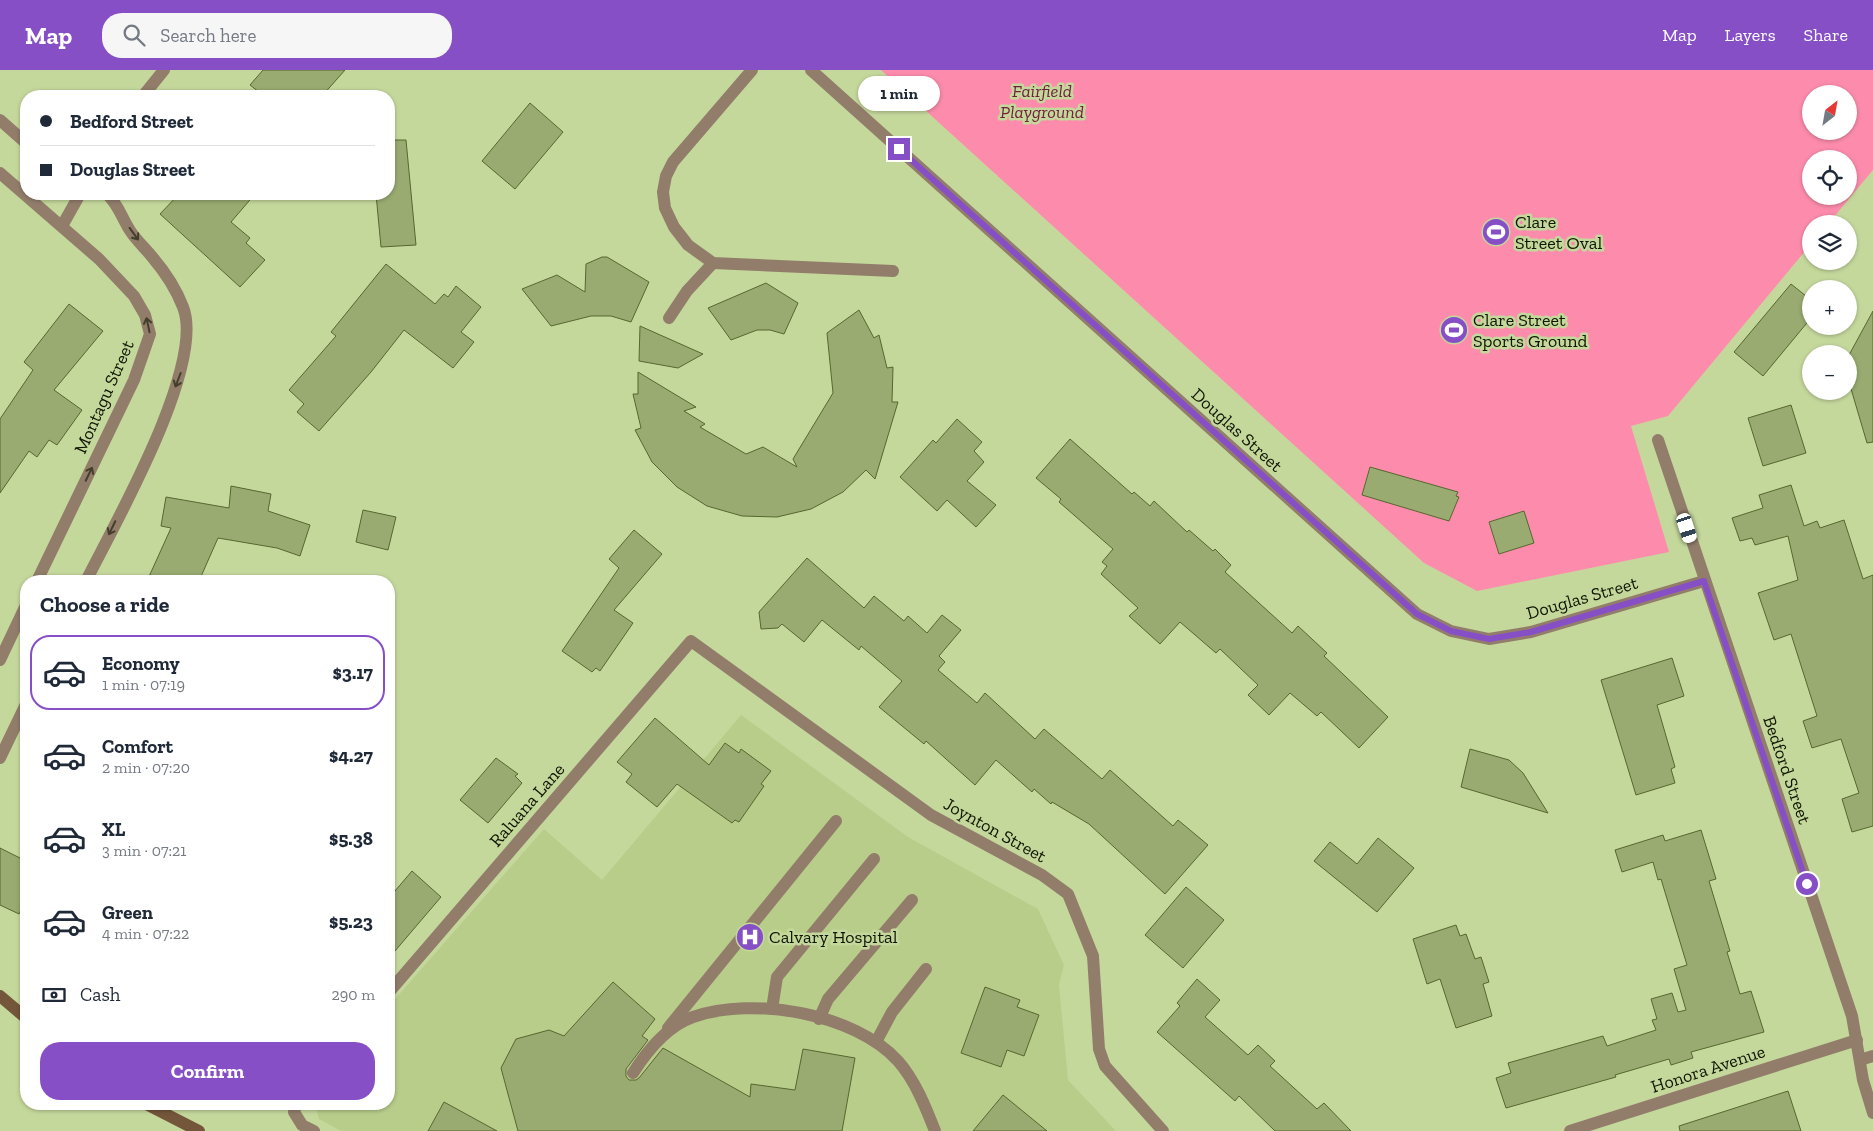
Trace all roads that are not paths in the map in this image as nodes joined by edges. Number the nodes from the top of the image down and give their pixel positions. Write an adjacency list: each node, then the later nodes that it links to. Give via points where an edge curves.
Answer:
1 (164, 70): 4 (street)
2 (752, 70): 13 (street, via 685,146 666,176 663,192 674,227 688,245)
3 (811, 70): 19 (street, Douglas Street, via 1417,614 1451,631 1489,639 1531,632)
4 (148, 90)
5 (0, 120): 6 (street)
6 (20, 138)
7 (0, 173): 8 (street, Montagu Street)
8 (20, 190)
9 (32, 200): 12 (street, Montagu Street)
10 (77, 200): 12 (street)
11 (114, 200): 18 (street, one-way to 18, via 131,232 170,282 183,308 187,338 181,372 163,418)
12 (62, 226): 17 (street, Montagu Street, one-way to 12, via 134,380 150,334 145,315 134,296 99,258)
13 (713, 263): 14 (street); 15 (street, via 687,291)
14 (893, 272)
15 (669, 318)
16 (1658, 440): 19 (street, Bedford Street)
17 (40, 575)
18 (89, 575)
19 (1704, 581): 35 (street, Bedford Street)
20 (20, 618): 22 (street)
21 (691, 641): 29 (street, Raluana Lane); 46 (street, Joynton Street, via 931,815 1042,875 1068,894 1093,956 1099,1049 1105,1066)
22 (0, 660)
23 (20, 716): 24 (street)
24 (0, 758)
25 (836, 821): 34 (street)
26 (874, 859): 31 (street, via 777,977)
27 (912, 900): 33 (street, via 828,999)
28 (926, 969): 36 (street, via 892,1012)
29 (395, 985)
30 (0, 996): 32 (main road)
31 (772, 1009): 33 (street); 34 (street, via 733,1008 691,1017)
32 (20, 1013)
33 (819, 1018): 36 (street, via 851,1027)
34 (662, 1036): 39 (street)
35 (1857, 1040): 38 (street, Bedford Street); 47 (street, Honora Avenue)
36 (876, 1042): 45 (street, via 898,1062 923,1101)
37 (1873, 1056): 38 (street)
38 (1860, 1060): 42 (street, Bedford Street)
39 (633, 1073)
40 (158, 1110): 43 (main road)
41 (294, 1110): 44 (street, via 302,1125)
42 (1873, 1113)
43 (199, 1131)
44 (314, 1131)
45 (935, 1131)
46 (1163, 1131)
47 (1570, 1131)

